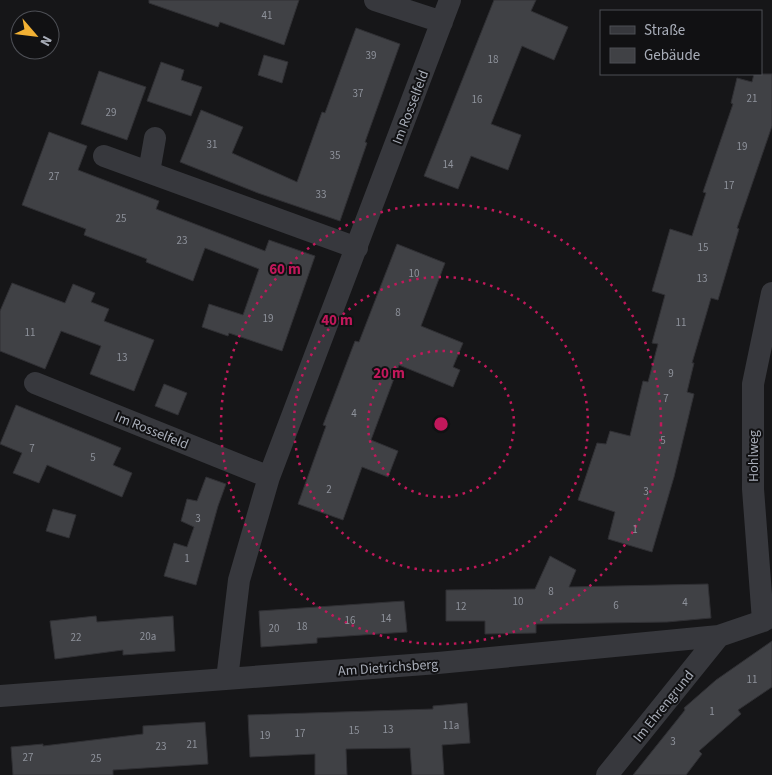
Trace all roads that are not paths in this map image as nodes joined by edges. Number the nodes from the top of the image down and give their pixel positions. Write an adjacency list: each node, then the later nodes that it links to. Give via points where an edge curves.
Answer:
1 (375, 0): 3 (street)
2 (450, 0): 3 (street, Im Rosselfeld)
3 (442, 22): 7 (street, Im Rosselfeld)
4 (155, 138): 6 (street)
5 (104, 156): 6 (street)
6 (148, 172): 7 (street)
7 (357, 248): 10 (street, Im Rosselfeld)
8 (772, 293): 11 (street, Hohlweg, via 753,384 753,489)
9 (35, 383): 10 (street, Im Rosselfeld)
10 (269, 477): 13 (street, Im Rosselfeld, via 239,580)
11 (767, 619): 12 (street, Am Dietrichsberg)
12 (719, 636): 13 (street, Am Dietrichsberg); 15 (street, Im Ehrengrund)
13 (227, 679): 14 (street, Am Dietrichsberg)
14 (0, 696)
15 (607, 775)

